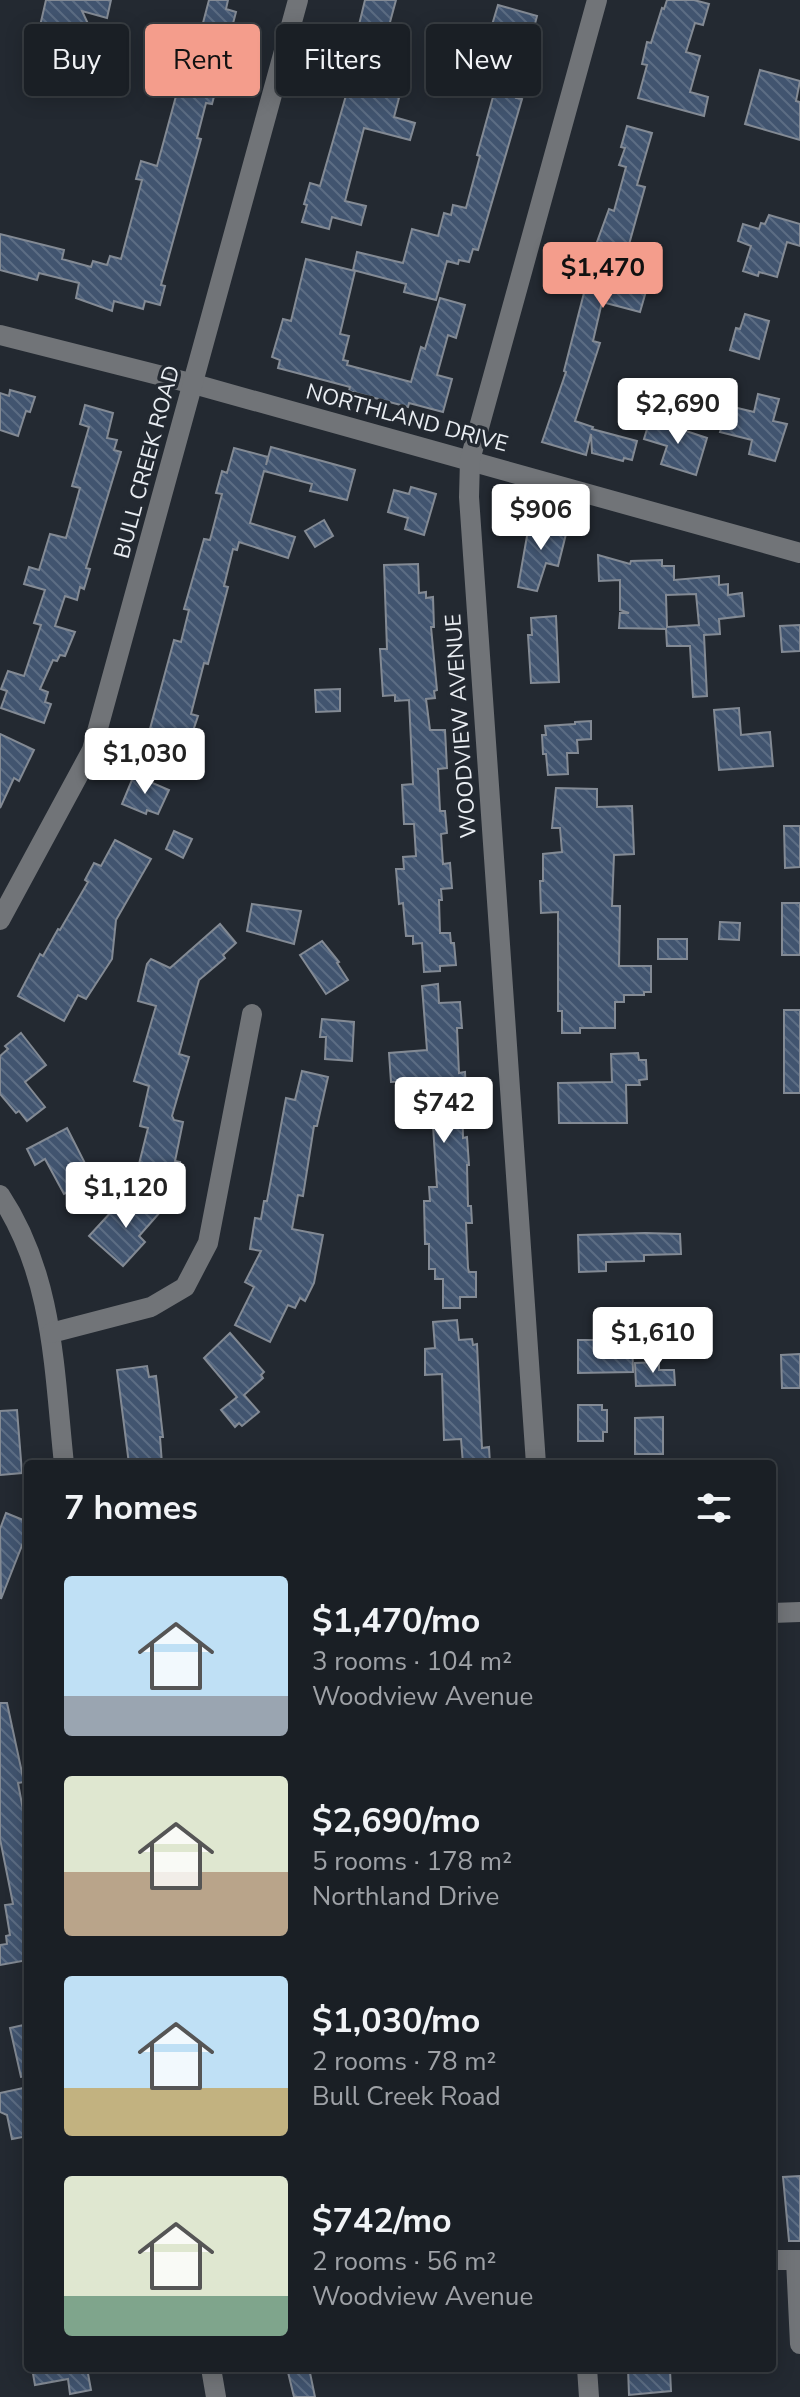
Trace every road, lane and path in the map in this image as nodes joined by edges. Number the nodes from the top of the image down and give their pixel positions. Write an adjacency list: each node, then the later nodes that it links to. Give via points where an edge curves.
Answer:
1 (298, 0): 4 (street, BULL CREEK ROAD)
2 (597, 0): 5 (street, WOODVIEW AVENUE)
3 (0, 335): 4 (street, NORTHLAND DRIVE)
4 (194, 384): 5 (street, NORTHLAND DRIVE); 7 (street, BULL CREEK ROAD, via 92,750)
5 (470, 460): 6 (street, NORTHLAND DRIVE); 12 (street, WOODVIEW AVENUE)
6 (800, 553)
7 (0, 920)
8 (252, 1014): 10 (street, via 208,1243 185,1287 151,1307)
9 (0, 1195): 10 (street, via 40,1280)
10 (51, 1333): 11 (street)
11 (64, 1460)
12 (536, 1460)
13 (800, 1612): 14 (street)
14 (776, 1613)
15 (776, 2260): 16 (street)
16 (798, 2260): 17 (street)
17 (800, 2344)
18 (212, 2372): 20 (street)
19 (587, 2372): 21 (street)
20 (216, 2397)
21 (589, 2397)

